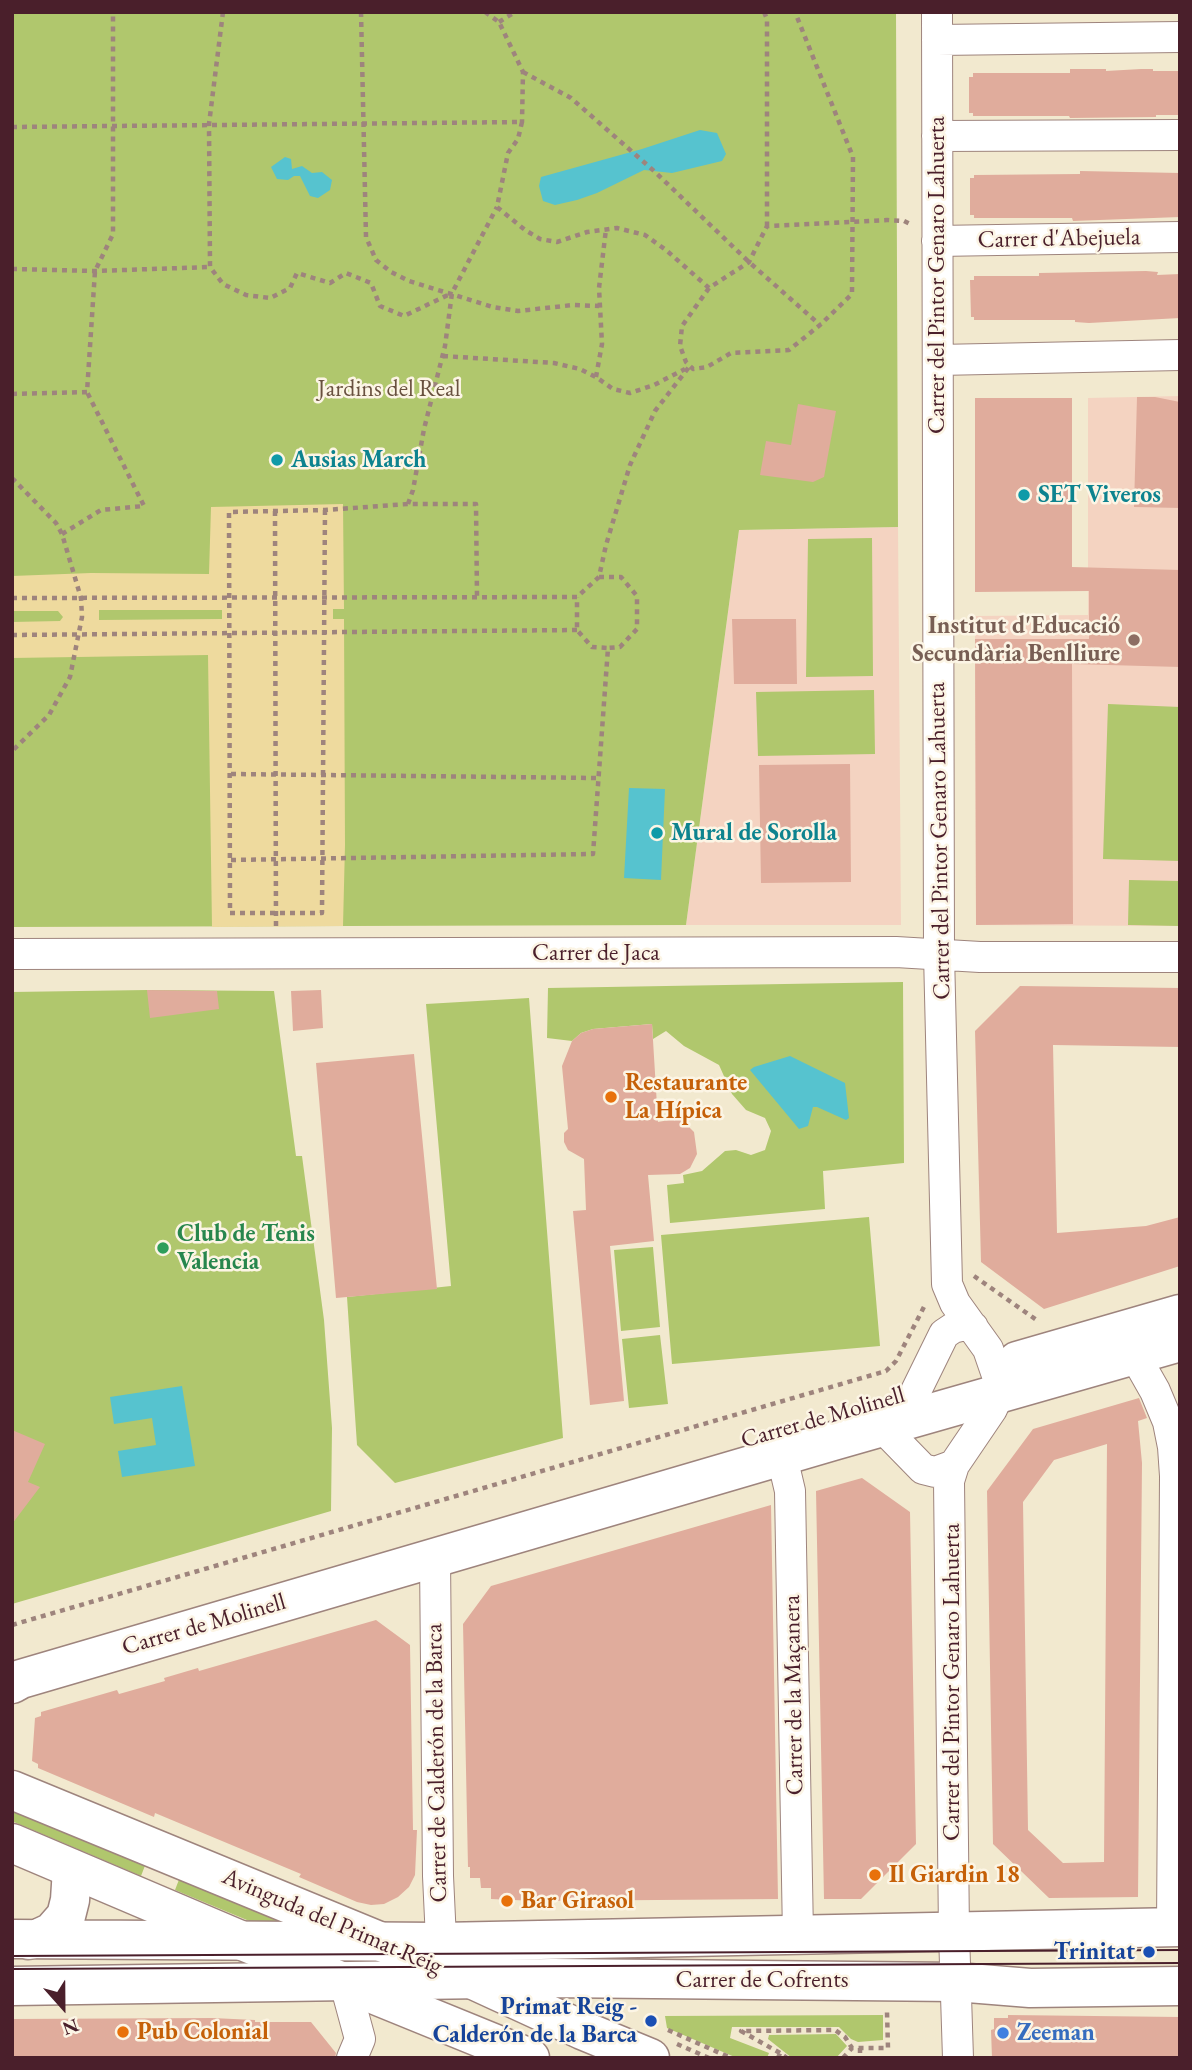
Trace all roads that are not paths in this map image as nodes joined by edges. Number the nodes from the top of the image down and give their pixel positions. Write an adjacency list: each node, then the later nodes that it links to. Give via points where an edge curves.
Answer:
1 (937, 26): 2 (street); 4 (street, Carrer del Pintor Genaro Lahuerta)
2 (1180, 37)
3 (1180, 135): 4 (street)
4 (937, 146): 5 (street); 7 (street, Carrer del Pintor Genaro Lahuerta)
5 (1180, 152)
6 (1180, 237): 7 (street, Carrer d'Abejuela)
7 (938, 249): 8 (street, Carrer d'Abejuela); 10 (street, Carrer del Pintor Genaro Lahuerta)
8 (1180, 252)
9 (1180, 355): 10 (street)
10 (938, 360): 12 (street, Carrer del Pintor Genaro Lahuerta)
11 (12, 954): 12 (street, Carrer de Jaca)
12 (939, 954): 13 (street, Carrer de Jaca); 15 (street, Carrer del Pintor Genaro Lahuerta, via 947,1284)
13 (1180, 957)
14 (1180, 1314): 18 (street, Carrer de Molinell)
15 (973, 1327): 18 (street, Carrer del Pintor Genaro Lahuerta, via 988,1349); 19 (street, via 965,1325 944,1334)
16 (1180, 1342): 17 (street, Carrer de Molinell)
17 (1135, 1354): 18 (street, Carrer de Molinell); 21 (street)
18 (997, 1381): 19 (street, Carrer de Molinell); 20 (street, Carrer de Molinell); 23 (street, Carrer del Pintor Genaro Lahuerta, via 987,1419)
19 (916, 1391): 24 (street, Carrer de Molinell)
20 (882, 1427): 22 (street, Carrer de Molinell); 23 (street, Carrer de Molinell, via 923,1469 934,1472)
21 (1175, 1430): 30 (street)
22 (782, 1457): 24 (street, Carrer de Molinell); 35 (street, Carrer de la Maçanera, via 790,1491)
23 (954, 1465): 34 (street, Carrer del Pintor Genaro Lahuerta, via 949,1481)
24 (469, 1535): 25 (street, Carrer de Molinell); 26 (street, Carrer de Molinell)
25 (394, 1558): 26 (street, Carrer de Molinell); 27 (street, Carrer de Molinell); 28 (street, Carrer de Molinell)
26 (435, 1558): 39 (street, Carrer de Calderón de la Barca)
27 (12, 1653)
28 (12, 1684)
29 (12, 1790): 38 (street, Avinguda del Primat Reig)
30 (1176, 1842): 33 (street)
31 (12, 1843): 32 (street, Avinguda del Primat Reig)
32 (72, 1869): 36 (street, via 65,1916 52,1932 37,1939); 37 (street, Avinguda del Primat Reig)
33 (1176, 1927): 34 (street, Carrer de Cofrents)
34 (954, 1933): 35 (street, Carrer de Cofrents); 41 (street, Carrer del Pintor Genaro Lahuerta)
35 (798, 1935): 39 (street, Carrer de Cofrents)
36 (17, 1939): 37 (street)
37 (245, 1942): 38 (street); 40 (street, Avinguda del Primat Reig)
38 (381, 1942): 39 (street, Avinguda del Primat Reig)
39 (451, 1963): 40 (street, Carrer de Cofrents); 41 (street, Carrer de Cofrents); 46 (street, Avinguda del Primat Reig, via 582,2030)
40 (344, 1980): 42 (street, Carrer de Cofrents); 44 (street, via 360,2039); 45 (street, Avinguda del Primat Reig)
41 (956, 1982): 43 (street, Carrer de Cofrents, via 1030,1988); 47 (street, Carrer del Pintor Genaro Lahuerta)
42 (12, 1986)
43 (1180, 1986)
44 (352, 2058)
45 (530, 2058)
46 (650, 2058)
47 (958, 2058)

